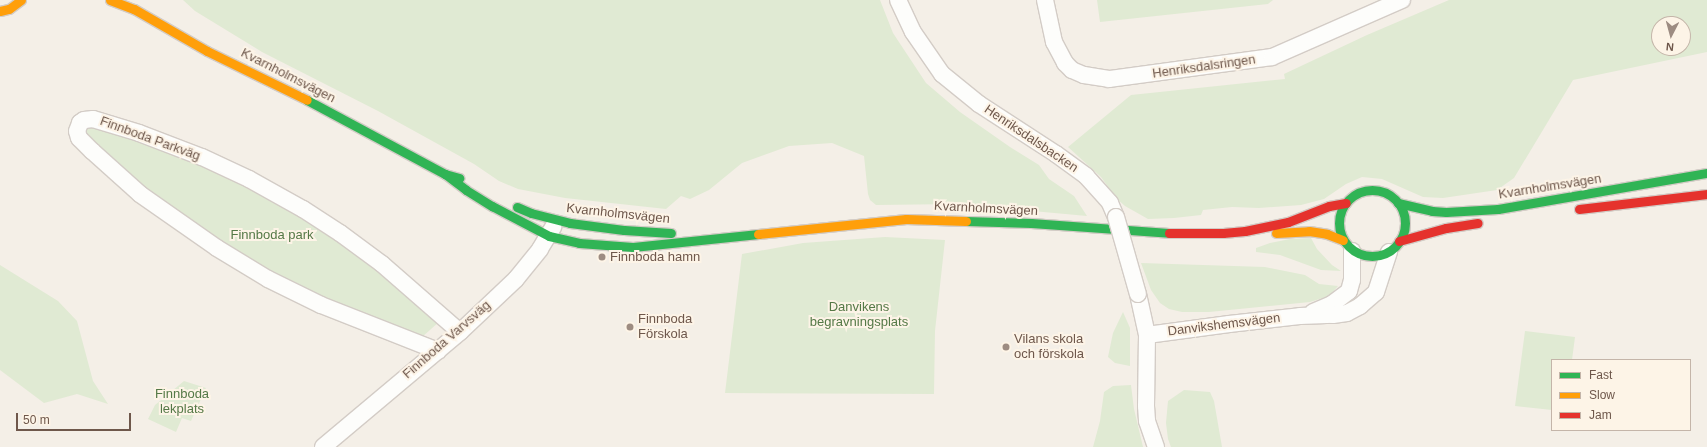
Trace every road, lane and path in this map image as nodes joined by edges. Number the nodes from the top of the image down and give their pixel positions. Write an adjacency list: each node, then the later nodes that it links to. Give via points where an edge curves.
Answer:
1 (898, 0): 22 (street, Henriksdalsbacken, bridge, via 913,32 942,74 979,104 1086,176 1110,203 1138,294)
2 (1045, 0): 3 (street, Henriksdalsringen, via 1054,42 1065,63 1072,70 1084,75 1109,79 1272,57)
3 (1402, 0)
4 (115, 1): 6 (street, Kvarnholmsvägen)
5 (1707, 173): 9 (street, Kvarnholmsvägen, via 1498,209 1446,212)
6 (445, 174): 7 (street, Kvarnholmsvägen); 16 (street, Kvarnholmsvägen, via 492,206)
7 (478, 186)
8 (1707, 194): 12 (street, Kvarnholmsvägen)
9 (1398, 202): 11 (street, Kvarnholmsvägen, via 1376,190 1363,191 1352,196); 19 (street, via 1405,221 1404,231)
10 (510, 203): 13 (street, Kvarnholmsvägen, via 531,213)
11 (1346, 203): 15 (street, Kvarnholmsvägen, via 1329,206 1288,222); 18 (street, via 1339,219 1339,228)
12 (1568, 211)
13 (556, 220): 16 (street, Finnboda Varvsväg); 17 (street, Kvarnholmsvägen, via 624,230)
14 (1489, 222): 19 (street, Kvarnholmsvägen, via 1446,228)
15 (1245, 231): 17 (street, Kvarnholmsvägen, via 1152,233 1031,223 906,219); 18 (street, Kvarnholmsvägen, via 1266,234 1309,231 1327,234)
16 (549, 236): 17 (street, Kvarnholmsvägen, via 579,243 633,247); 21 (street, Finnboda Varvsväg, via 516,278)
17 (726, 236)
18 (1348, 245): 19 (street, Kvarnholmsvägen, via 1363,256 1375,256); 20 (street, Danvikshemsvägen, via 1352,280 1349,291 1332,304)
19 (1394, 247): 20 (street, Danvikshemsvägen, via 1376,292 1360,306 1333,316)
20 (1300, 316): 22 (street, Danvikshemsvägen)
21 (460, 332): 23 (street, Finnboda Varvsväg); 23 (street, Finnboda Parkväg, via 382,264 340,233 249,179 202,157 139,133 93,119 80,123 78,138 92,151 140,194 217,248 268,280 321,305)
22 (1147, 335): 25 (street, via 1146,406 1150,433)
23 (438, 351): 24 (street, Finnboda Varvsväg)
24 (324, 447)
25 (1156, 447)

